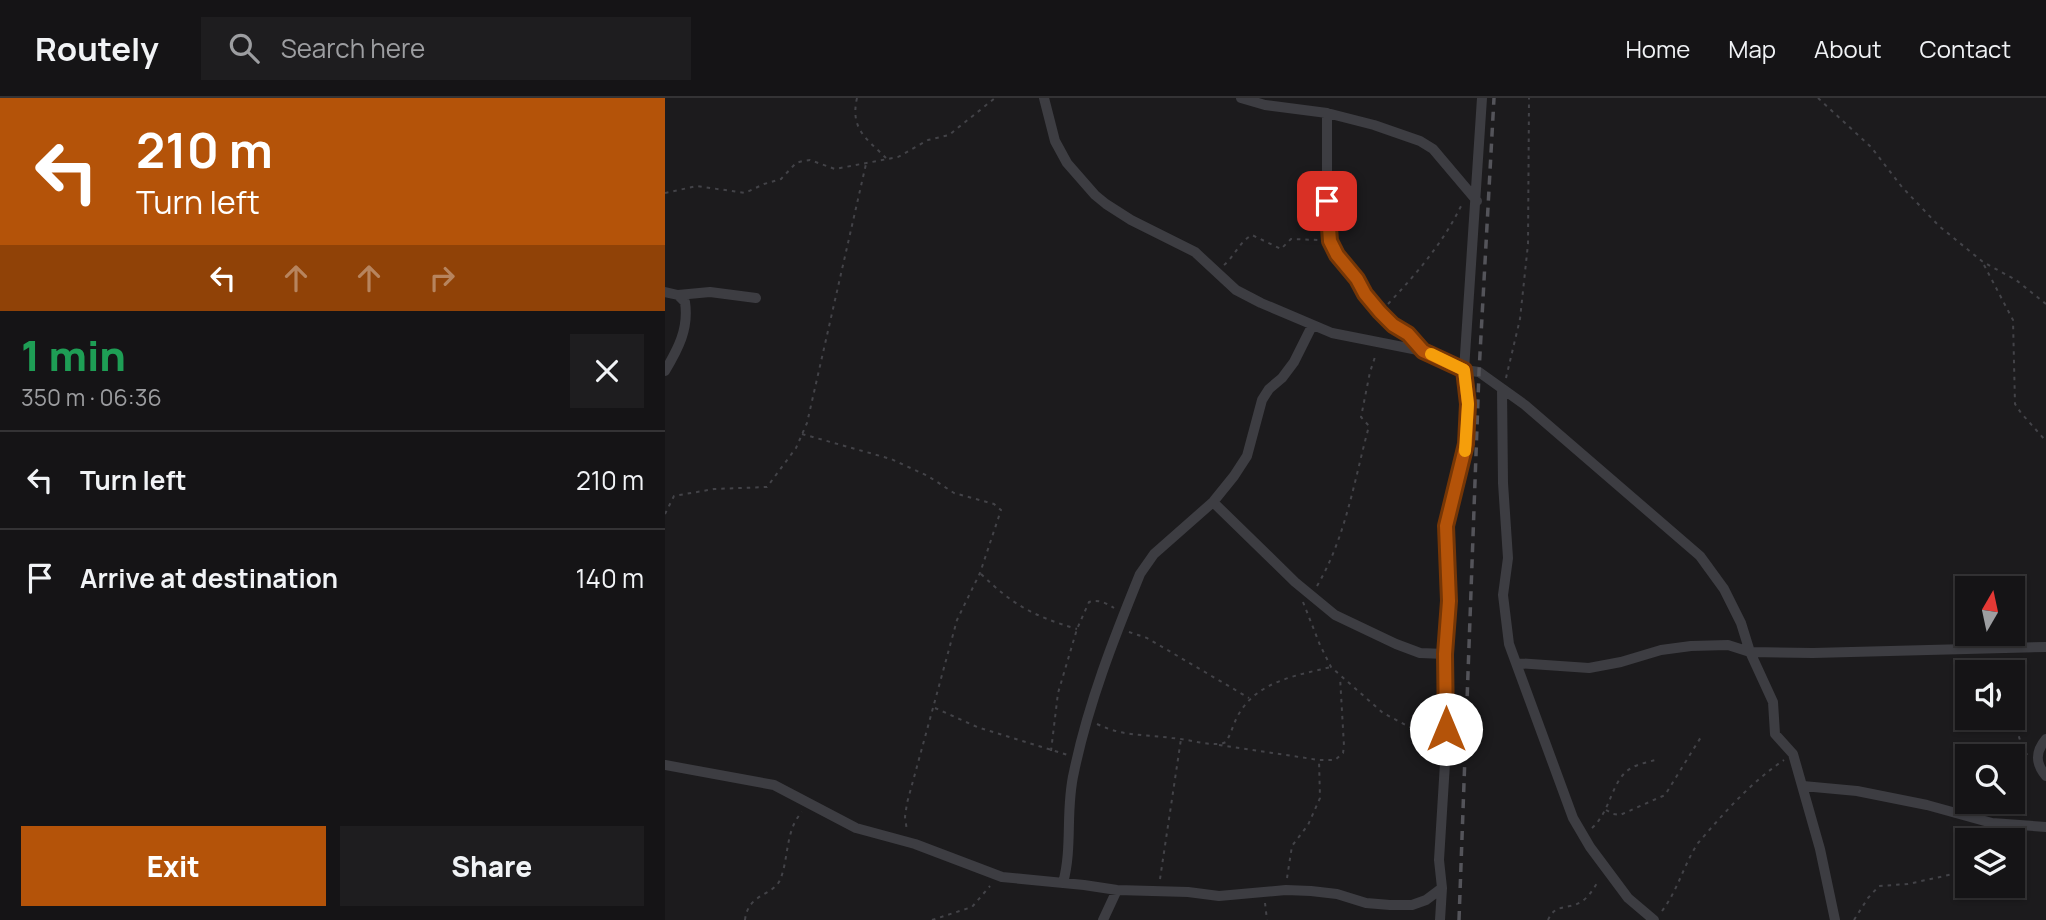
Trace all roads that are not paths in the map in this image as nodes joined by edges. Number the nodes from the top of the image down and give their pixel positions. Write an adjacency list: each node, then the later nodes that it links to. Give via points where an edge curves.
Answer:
1 (1044, 98): 9 (street, via 1055,141 1095,195 1131,220 1195,252 1236,290)
2 (1241, 98): 4 (street, via 1265,106)
3 (1482, 98): 5 (street)
4 (1327, 113): 5 (street, via 1420,141 1433,149); 10 (street, via 1330,241 1380,312)
5 (1477, 201): 11 (street)
6 (665, 292): 7 (street)
7 (678, 295): 8 (street, via 711,292); 12 (street, via 685,302 684,334)
8 (756, 298)
9 (1312, 326): 10 (street); 14 (street, via 1303,349 1262,400 1247,456)
10 (1423, 351): 11 (street)
11 (1464, 370): 13 (street, via 1479,372); 17 (street, via 1466,444 1446,526 1449,601)
12 (665, 371)
13 (1502, 389): 16 (street, via 1700,555 1724,589); 18 (street, via 1507,558 1503,595)
14 (1213, 502): 17 (street, via 1335,615 1420,653); 24 (street, via 1154,554 1140,574 1077,758)
15 (2046, 647): 16 (street)
16 (1750, 652): 18 (street, via 1728,645 1691,646 1589,668); 22 (street, via 1773,702 1775,734 1793,754)
17 (1445, 654): 25 (street)
18 (1516, 663): 27 (street, via 1573,818 1629,898)
19 (2046, 739): 21 (street, via 2037,753 2038,767)
20 (665, 765): 24 (street, via 763,781 856,828 915,844 1002,877)
21 (2046, 776)
22 (1803, 786): 23 (street, via 1869,793 1992,823); 30 (street)
23 (2046, 827)
24 (1063, 883): 26 (street)
25 (1442, 888): 26 (street, via 1412,905 1286,890 1219,896); 29 (street)
26 (1117, 890): 28 (street)
27 (1657, 917)
28 (1103, 920)
29 (1440, 920)
30 (1835, 920)

